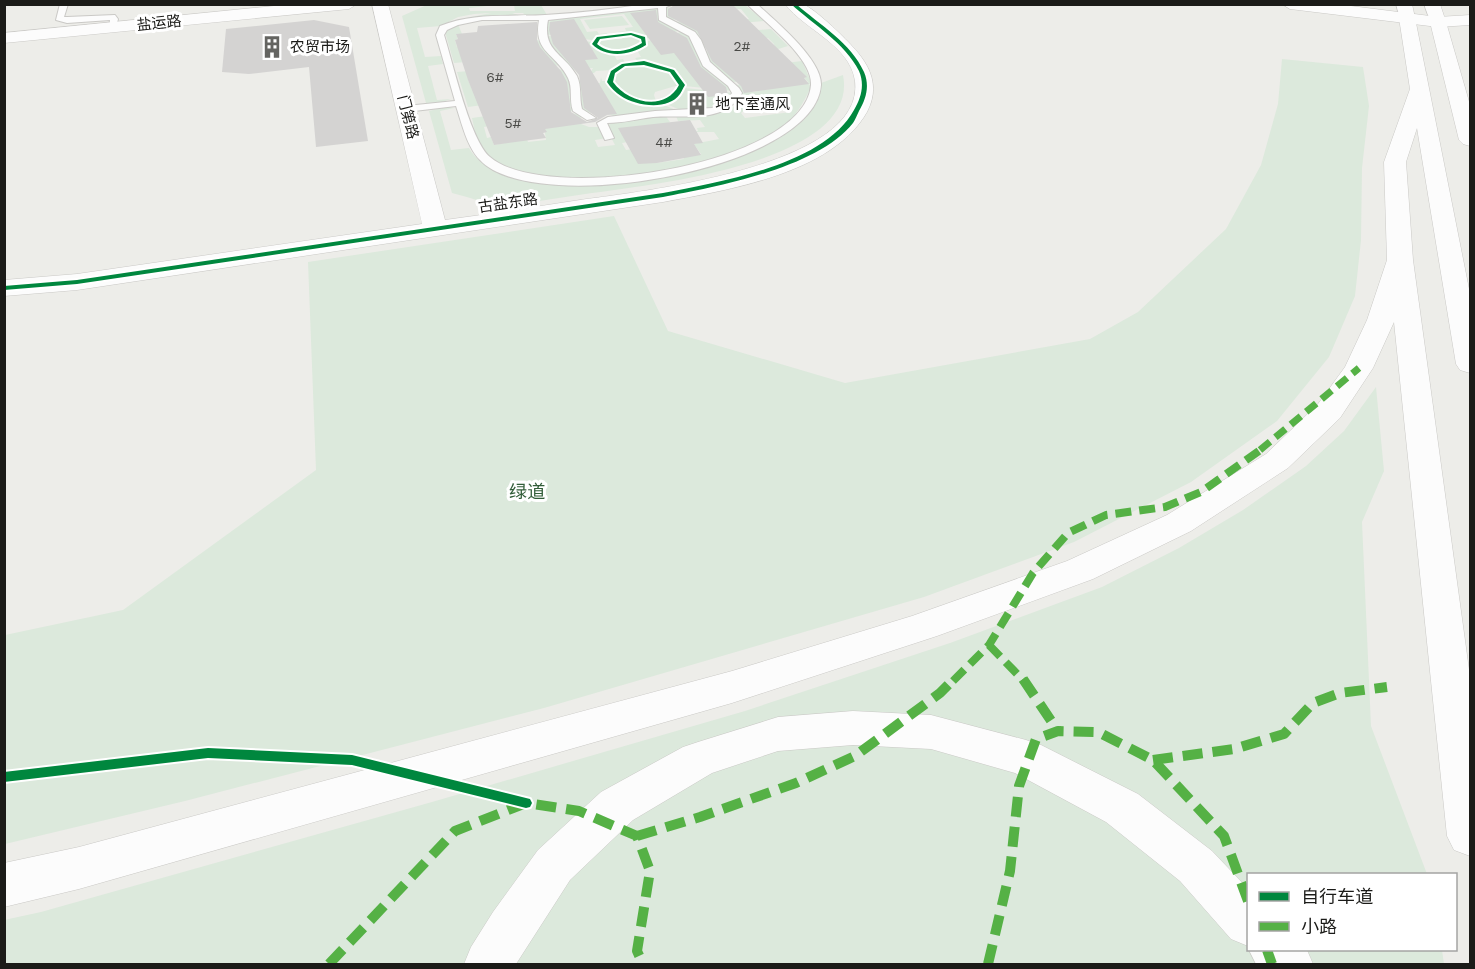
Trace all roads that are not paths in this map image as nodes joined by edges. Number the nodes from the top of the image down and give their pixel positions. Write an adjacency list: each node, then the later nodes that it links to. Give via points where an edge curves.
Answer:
1 (64, 4): 15 (lane, via 59,18 112,17)
2 (349, 4): 15 (main road, 盐运路)
3 (380, 4): 20 (main road, 门第路)
4 (553, 4): 12 (lane)
5 (751, 4): 19 (lane, via 809,64 816,86 806,111 786,130 722,159 604,182 526,178 494,166 478,152)
6 (793, 4): 25 (main road, 古盐东路, via 854,60 865,86 858,113 847,126 807,154 749,177 711,186)
7 (1290, 4): 10 (main road)
8 (1360, 4): 10 (main road)
9 (666, 5): 12 (lane); 22 (lane, via 662,18 697,39 703,60 733,84 736,99 724,107 702,112)
10 (1405, 11): 11 (main road); 17 (main road)
11 (1435, 13): 14 (main road); 18 (main road)
12 (561, 16): 13 (lane)
13 (544, 18): 19 (lane, via 496,17 459,21 443,28 440,34); 22 (lane, via 540,35 544,45 572,75 578,111 591,118 592,123)
14 (1470, 19)
15 (112, 27): 16 (main road, 盐运路)
16 (4, 38)
17 (1420, 89): 26 (main road, via 1395,162); 28 (main road)
18 (1458, 94): 21 (main road); 24 (main road)
19 (461, 103): 20 (lane)
20 (406, 109): 25 (main road, 门第路)
21 (1470, 112)
22 (605, 122): 23 (lane)
23 (609, 138)
24 (1470, 140)
25 (435, 229): 27 (main road, 古盐东路, via 77,282)
26 (1400, 260): 29 (main road); 30 (main road, via 1381,320 1359,368 1329,411 1277,461 1179,523 1080,570 924,626 732,687 79,868)
27 (4, 288)
28 (1470, 364)
29 (1470, 836)
30 (4, 885)
31 (1247, 922): 33 (main road, via 1196,866 1122,808 1026,758 931,732 853,728 778,734 698,760 617,806 554,865)
32 (1275, 951): 34 (main road)
33 (489, 964)
34 (1288, 964)

